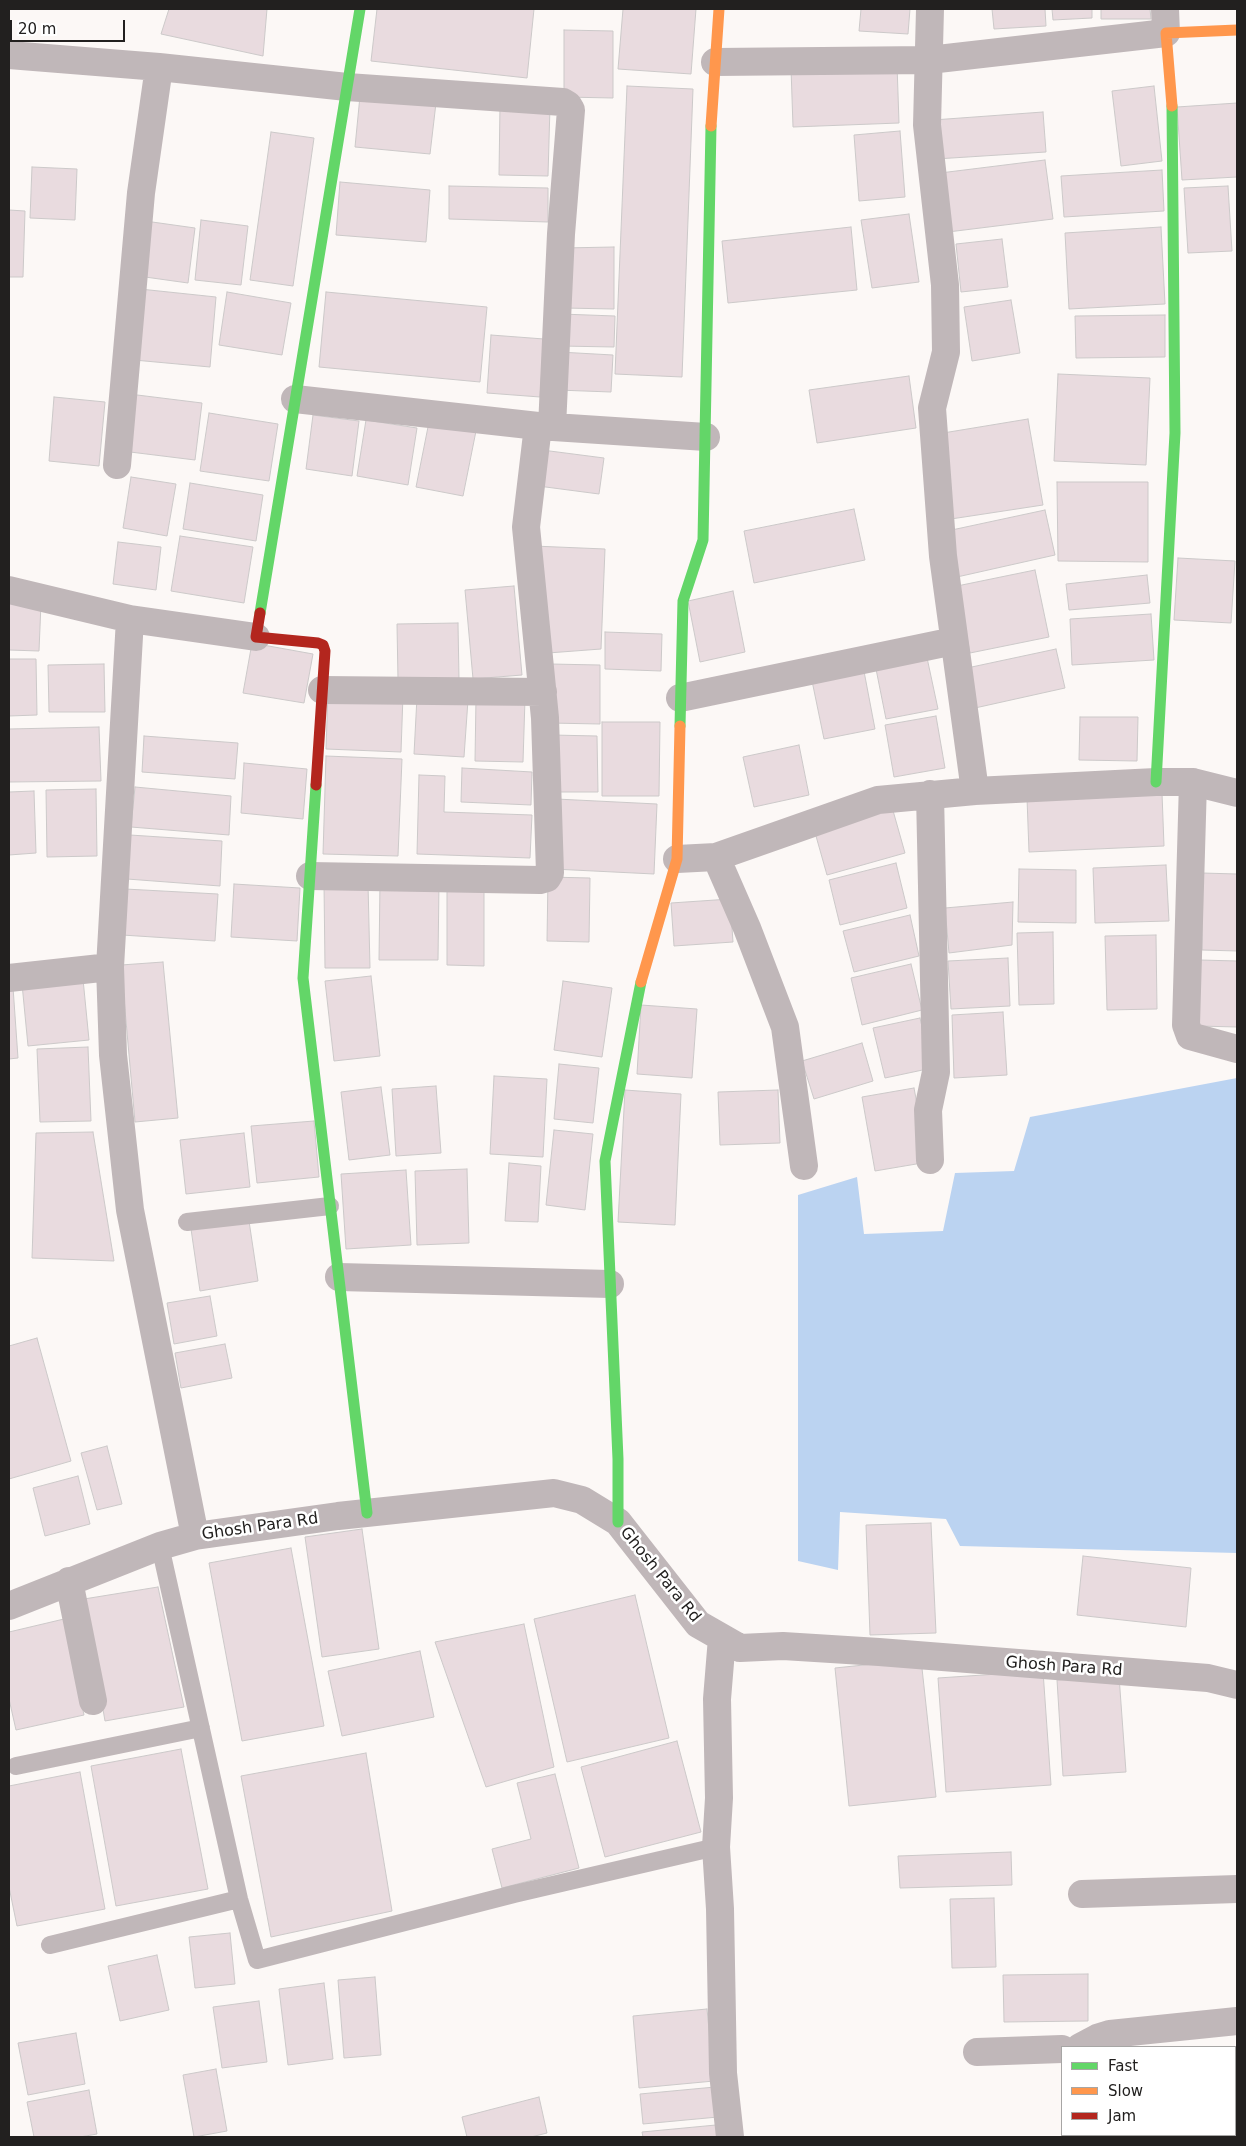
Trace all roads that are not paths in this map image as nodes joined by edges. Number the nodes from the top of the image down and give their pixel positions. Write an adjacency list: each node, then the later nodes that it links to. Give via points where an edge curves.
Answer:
1 (360, 9): 10 (street)
2 (719, 9): 8 (street)
3 (930, 9): 7 (street)
4 (1165, 21): 5 (street); 7 (street); 22 (street, via 1173,120 1174,433)
5 (1237, 30)
6 (9, 55): 9 (street)
7 (929, 60): 8 (street); 18 (street, via 927,125 945,285 946,352 932,408 943,556)
8 (715, 62): 13 (street, via 706,332)
9 (159, 67): 10 (street); 14 (street, via 141,193)
10 (346, 88): 11 (street); 12 (street, via 563,102 571,110)
11 (295, 399): 12 (street); 17 (street)
12 (545, 427): 13 (street); 20 (street, via 526,527)
13 (706, 437): 21 (street, via 703,540 684,601)
14 (117, 465)
15 (9, 590): 16 (street)
16 (130, 619): 17 (street); 30 (street)
17 (256, 637): 19 (street, via 323,645)
18 (954, 641): 21 (street); 24 (street)
19 (322, 690): 20 (street); 29 (street)
20 (543, 692): 29 (street, via 550,873 547,878)
21 (680, 698): 28 (street)
22 (1156, 782): 23 (street); 24 (street)
23 (1193, 782): 25 (street); 32 (street, via 1186,1025 1190,1036)
24 (975, 791): 26 (street)
25 (1237, 793)
26 (930, 794): 27 (street, via 878,800); 33 (street, via 936,1072 928,1110)
27 (716, 857): 28 (street); 34 (street, via 747,928 784,1028)
28 (677, 859): 38 (street, via 638,992 605,1161)
29 (310, 876): 35 (street, via 303,978)
30 (110, 967): 31 (street); 41 (street, via 113,1056 130,1210)
31 (9, 978)
32 (1237, 1049)
33 (930, 1160)
34 (804, 1166)
35 (330, 1206): 36 (lane); 37 (street)
36 (187, 1222)
37 (339, 1278): 38 (street); 39 (street)
38 (610, 1284): 40 (street)
39 (367, 1513): 40 (street, Ghosh Para Rd, via 554,1492 582,1500); 41 (street, Ghosh Para Rd)
40 (618, 1522): 45 (street, Ghosh Para Rd, via 698,1624)
41 (194, 1536): 42 (street, Ghosh Para Rd)
42 (160, 1546): 43 (street, Ghosh Para Rd); 48 (lane)
43 (69, 1582): 44 (street, Ghosh Para Rd); 47 (street)
44 (9, 1606)
45 (722, 1638): 46 (street, Ghosh Para Rd, via 740,1648 783,1646 879,1652 1208,1678); 50 (street, via 717,1699 719,1798)
46 (1237, 1685)
47 (93, 1701)
48 (201, 1728): 49 (lane); 53 (lane)
49 (16, 1766)
50 (716, 1848): 53 (lane, via 514,1894 258,1960); 59 (street, via 723,2073)
51 (1237, 1889): 52 (street)
52 (1082, 1894)
53 (239, 1899): 54 (lane)
54 (50, 1944)
55 (1237, 2021): 56 (street, via 1110,2034)
56 (1082, 2046)
57 (1061, 2049): 58 (street)
58 (977, 2052)
59 (730, 2137)

